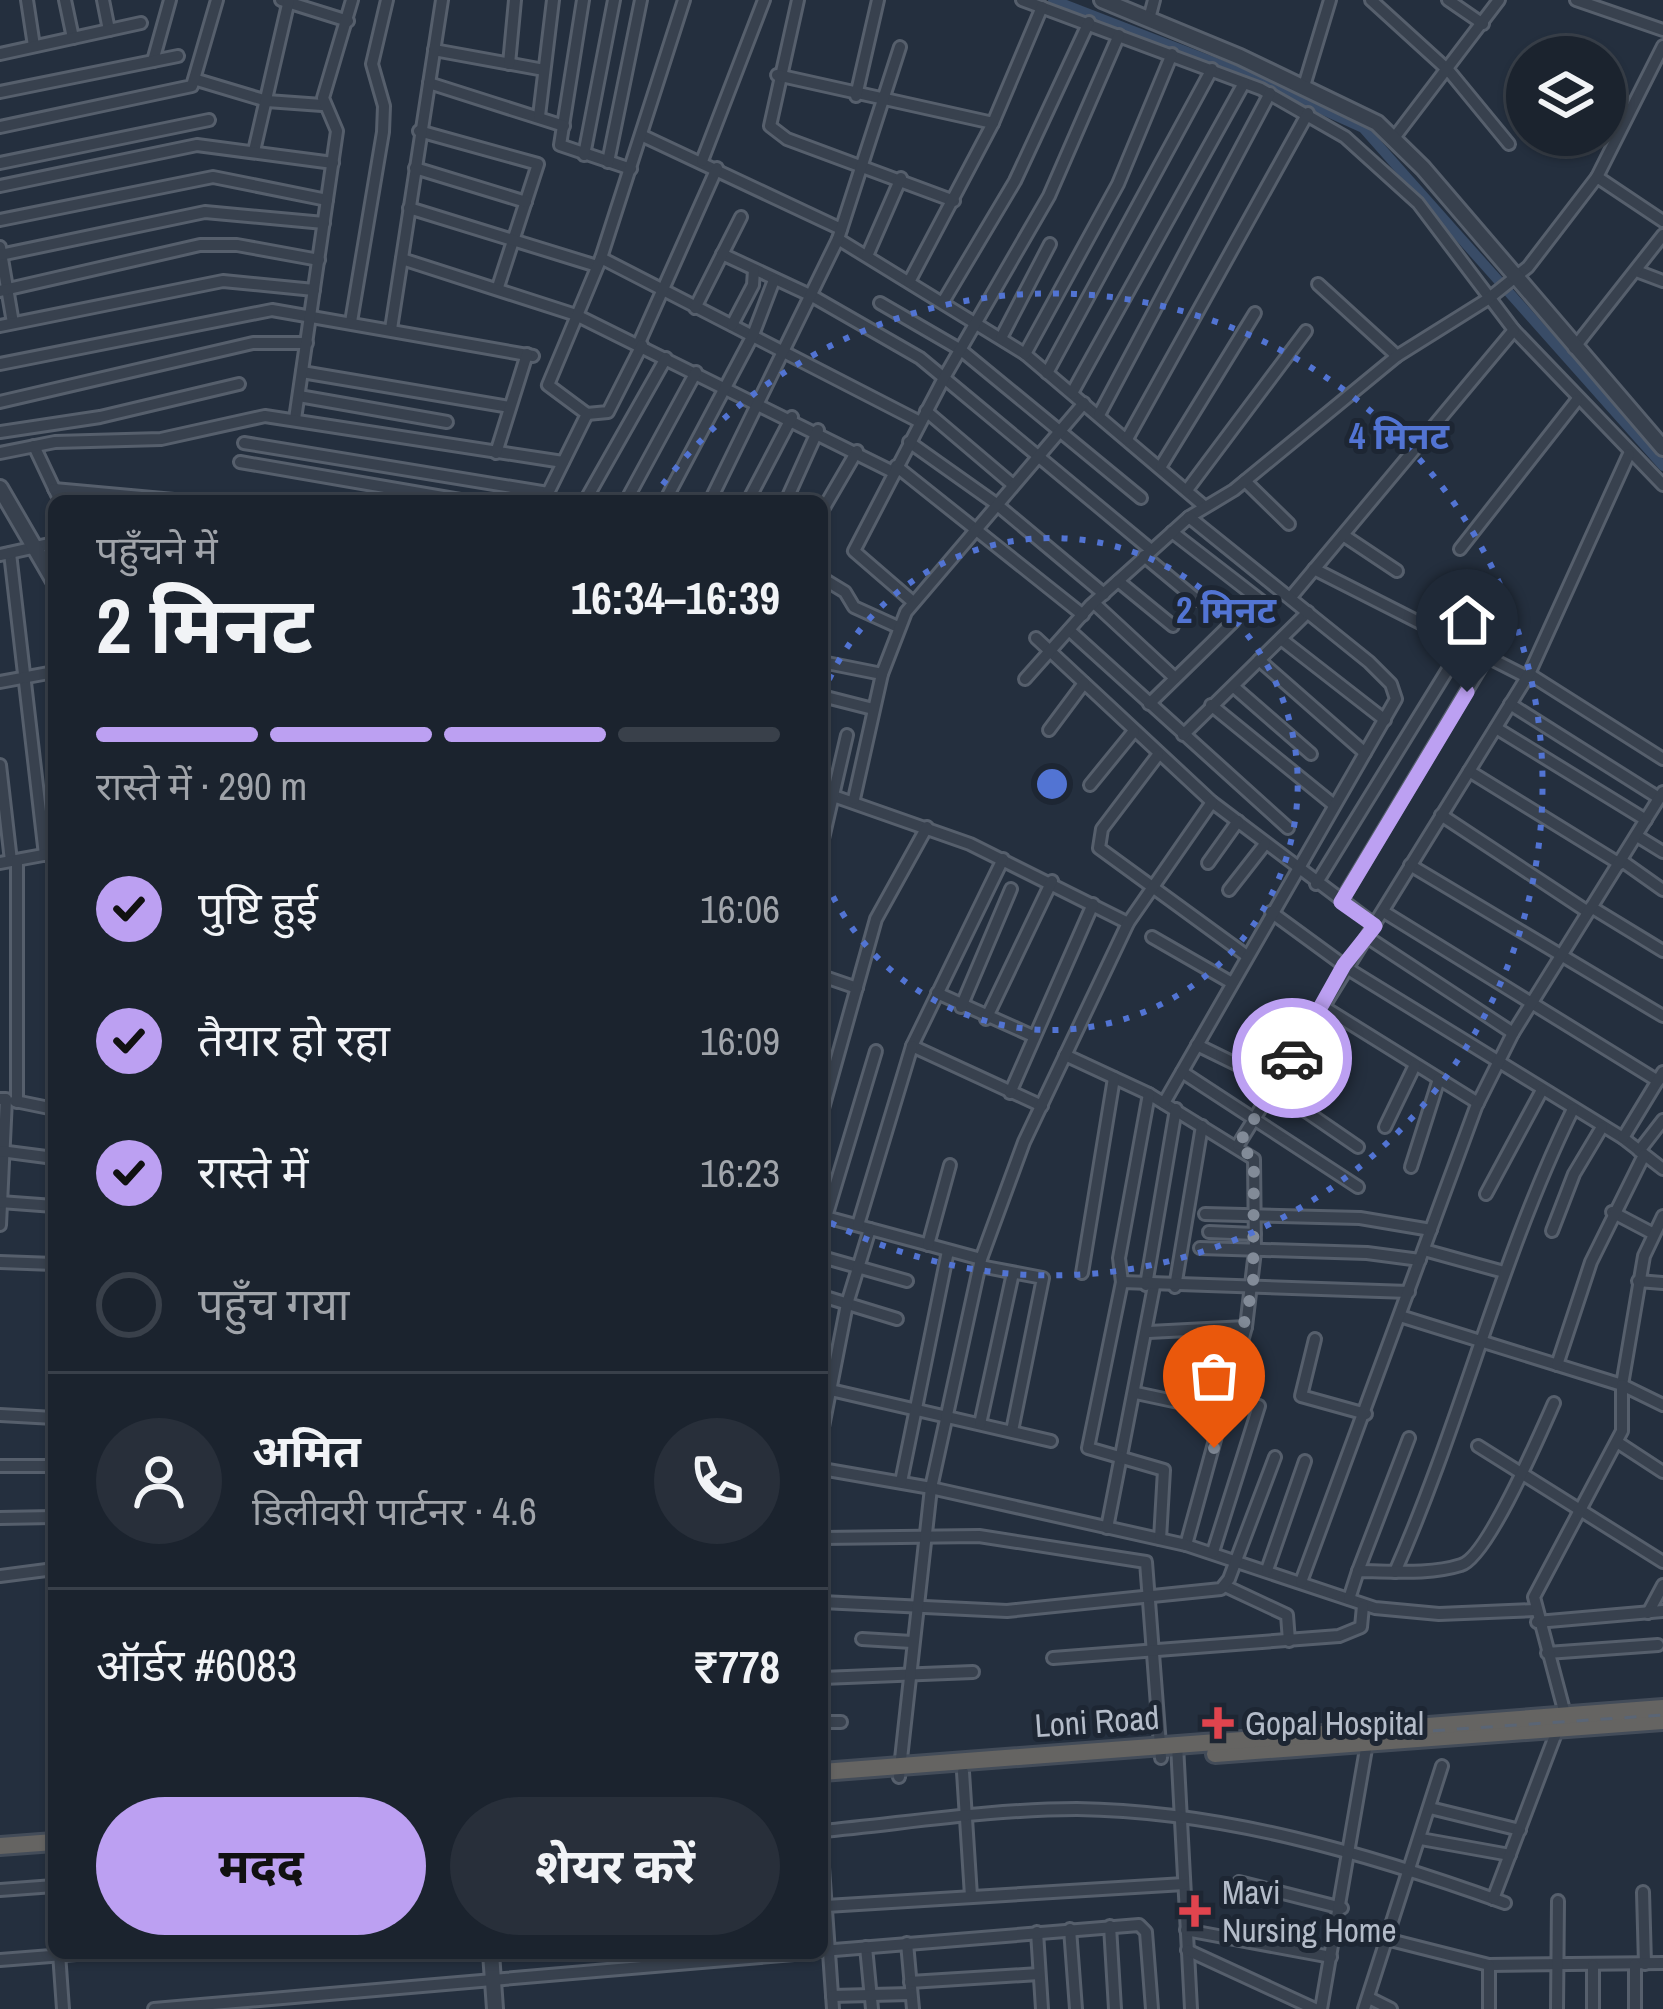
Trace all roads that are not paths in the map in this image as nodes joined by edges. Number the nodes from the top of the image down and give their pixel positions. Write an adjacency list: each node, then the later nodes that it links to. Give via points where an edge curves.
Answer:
1 (27, 0): 37 (street)
2 (65, 0): 36 (street)
3 (103, 0): 33 (street)
4 (170, 0): 45 (street)
5 (217, 0): 51 (street)
6 (352, 0): 29 (street)
7 (387, 0): 120 (street, via 372,64 383,131)
8 (442, 0): 40 (street)
9 (515, 0): 46 (street)
10 (553, 0): 48 (street)
11 (583, 0): 65 (street)
12 (614, 0): 72 (street)
13 (641, 0): 74 (street)
14 (684, 0): 68 (street)
15 (764, 0): 73 (street)
16 (798, 0): 50 (street)
17 (878, 0): 57 (street)
18 (1022, 0): 27 (street)
19 (1102, 0): 28 (street)
20 (1154, 0): 28 (street)
21 (1330, 0): 54 (street)
22 (1371, 0): 49 (street)
23 (1448, 0): 32 (street)
24 (1499, 0): 32 (street)
25 (286, 1): 29 (street); 58 (street)
26 (1578, 1): 34 (street)
27 (1042, 7): 30 (street); 64 (street)
28 (1149, 19): 41 (street)
29 (347, 21): 60 (street)
30 (1089, 22): 35 (street); 114 (street, via 1015,182)
31 (141, 23): 33 (street)
32 (1483, 24): 49 (street)
33 (109, 30): 36 (street)
34 (1663, 30)
35 (1119, 35): 43 (street); 121 (street, via 1049,196)
36 (73, 38): 37 (street)
37 (34, 46): 42 (street)
38 (1663, 46): 81 (street)
39 (900, 47): 59 (street)
40 (434, 50): 46 (street); 52 (street)
41 (1193, 50): 43 (street); 47 (street); 54 (street)
42 (0, 54)
43 (1172, 54): 134 (street, via 1118,184)
44 (178, 56): 45 (street)
45 (153, 61): 55 (street)
46 (508, 64): 48 (street)
47 (1212, 69): 53 (street); 140 (street)
48 (544, 70): 62 (street)
49 (1449, 71): 69 (street); 70 (street)
50 (777, 75): 57 (street); 77 (street, via 769,113 776,133)
51 (197, 80): 58 (street); 66 (street)
52 (429, 83): 62 (street); 67 (street)
53 (1244, 83): 56 (street); 144 (street)
54 (1304, 86): 69 (street)
55 (0, 92)
56 (1270, 93): 61 (street); 152 (street)
57 (856, 96): 59 (street)
58 (267, 101): 60 (street); 71 (street)
59 (881, 101): 64 (street); 77 (street)
60 (322, 105): 76 (street, via 338,131)
61 (1308, 113): 109 (street, via 1345,137); 160 (street)
62 (539, 116): 65 (street)
63 (208, 120): 75 (street)
64 (992, 123): 86 (street)
65 (563, 126): 72 (street, via 561,147)
66 (0, 127)
67 (419, 131): 78 (street); 85 (street, via 536,163)
68 (643, 136): 73 (street); 80 (street)
69 (1394, 138): 109 (street)
70 (1506, 140)
71 (254, 151): 76 (street); 83 (street, via 182,146)
72 (584, 155): 74 (street)
73 (703, 161): 79 (street)
74 (608, 162): 80 (street)
75 (0, 163)
76 (333, 163): 84 (street)
77 (861, 163): 82 (street); 92 (street)
78 (415, 168): 85 (street); 87 (street)
79 (717, 168): 92 (street); 111 (street)
80 (631, 169): 101 (street)
81 (1597, 177): 89 (street); 109 (street, via 1552,242)
82 (901, 178): 86 (street); 98 (street)
83 (0, 186)
84 (327, 200): 90 (street, via 213,177); 91 (street)
85 (526, 202): 94 (street)
86 (954, 202): 106 (street)
87 (409, 208): 94 (street); 99 (street)
88 (740, 217): 97 (street)
89 (1661, 219)
90 (0, 220)
91 (324, 224): 96 (street, via 205,212); 100 (street)
92 (840, 234): 98 (street); 113 (street)
93 (1663, 235): 103 (street)
94 (513, 240): 101 (street); 108 (street)
95 (1050, 244): 128 (street)
96 (0, 252): 112 (street)
97 (722, 254): 102 (street); 116 (street)
98 (867, 256): 106 (street)
99 (402, 259): 108 (street); 124 (street)
100 (319, 260): 110 (street); 112 (street, via 200,245)
101 (599, 262): 111 (street); 118 (street)
102 (754, 270): 104 (street); 123 (street)
103 (1639, 272): 105 (street); 131 (street)
104 (775, 280): 113 (street); 127 (street)
105 (1663, 280)
106 (909, 282): 114 (street)
107 (1318, 284): 135 (street)
108 (498, 287): 118 (street)
109 (1502, 288): 125 (street); 131 (street); 135 (street)
110 (314, 290): 119 (street); 122 (street, via 223,281)
111 (662, 290): 116 (street); 130 (street)
112 (4, 291): 122 (street)
113 (812, 296): 132 (street); 141 (street)
114 (944, 302): 121 (street)
115 (880, 303): 133 (street)
116 (695, 308): 123 (street)
117 (1255, 313): 172 (street)
118 (576, 315): 130 (street); 151 (street, via 548,387)
119 (310, 316): 120 (street); 129 (street); 137 (street, via 259,311)
120 (351, 322): 124 (street)
121 (979, 323): 128 (street); 133 (street)
122 (7, 325)
123 (732, 325): 127 (street)
124 (392, 329): 150 (street, via 530,355)
125 (1514, 330): 146 (street); 197 (street)
126 (1306, 331): 177 (street)
127 (753, 335): 132 (street); 143 (street)
128 (1001, 338): 134 (street)
129 (307, 343): 138 (street); 147 (street, via 253,343)
130 (640, 344): 136 (street); 151 (street, via 608,412)
131 (1574, 348): 164 (street)
132 (784, 350): 148 (street); 154 (street)
133 (962, 350): 141 (street); 158 (street)
134 (1025, 354): 140 (street)
135 (1397, 356): 174 (street)
136 (666, 358): 139 (street); 183 (street)
137 (0, 364)
138 (302, 372): 145 (street); 150 (street)
139 (696, 372): 143 (street); 184 (street)
140 (1047, 373): 144 (street)
141 (945, 376): 154 (street); 166 (street)
142 (238, 384): 159 (street)
143 (724, 387): 148 (street); 185 (street)
144 (1072, 393): 149 (street)
145 (299, 397): 155 (street); 156 (street)
146 (1577, 400): 169 (street); 200 (street)
147 (0, 402)
148 (758, 402): 153 (street); 186 (street)
149 (1084, 403): 152 (street); 158 (street)
150 (510, 407): 168 (street)
151 (587, 414): 171 (street)
152 (1099, 415): 160 (street)
153 (792, 417): 157 (street); 187 (street)
154 (923, 417): 161 (street); 175 (street)
155 (296, 419): 163 (street, via 265,416 161,439); 168 (street)
156 (447, 422)
157 (818, 430): 165 (street); 188 (street)
158 (1061, 430): 166 (street); 189 (street)
159 (0, 432)
160 (1127, 439): 172 (street)
161 (909, 442): 173 (street); 191 (street)
162 (244, 443): 181 (street)
163 (34, 446): 167 (street); 179 (street)
164 (1663, 448)
165 (857, 451): 173 (street); 190 (street)
166 (1040, 452): 175 (street); 201 (street)
167 (0, 453)
168 (496, 453): 171 (street)
169 (1629, 454): 176 (street); 228 (street)
170 (240, 462): 180 (street)
171 (563, 463): 182 (street)
172 (1161, 466): 177 (street)
173 (895, 469): 195 (street); 211 (street, via 854,555)
174 (1245, 481): 192 (street); 194 (street)
175 (1012, 484): 191 (street)
176 (1663, 484)
177 (1187, 490): 192 (street)
178 (1, 491): 199 (street)
179 (57, 495)
180 (431, 495)
181 (535, 495)
182 (547, 495)
183 (588, 495)
184 (629, 495)
185 (668, 495)
186 (713, 495)
187 (751, 495)
188 (789, 495)
189 (1141, 498)
190 (828, 502)
191 (995, 503): 195 (street); 209 (street)
192 (1204, 506): 193 (street)
193 (1189, 517): 196 (street); 208 (street)
194 (1289, 524)
195 (975, 527): 211 (street); 214 (street)
196 (1172, 532): 201 (street); 212 (street)
197 (1343, 535): 203 (street); 205 (street)
198 (48, 544): 199 (street)
199 (35, 547): 202 (street); 204 (street)
200 (1460, 549)
201 (1148, 553): 206 (street); 210 (street)
202 (5, 554): 229 (street)
203 (1314, 568): 208 (street); 222 (street)
204 (48, 570)
205 (1397, 571)
206 (1118, 580): 209 (street); 216 (street)
207 (828, 582): 217 (street, via 854,608)
208 (1291, 597): 213 (street)
209 (1099, 599): 214 (street); 230 (street)
210 (1197, 601)
211 (914, 602): 217 (street)
212 (1269, 607)
213 (1308, 612): 220 (street); 240 (street, via 1391,684 1396,699)
214 (1083, 615): 218 (street)
215 (1234, 621): 230 (street)
216 (1173, 626)
217 (898, 627): 227 (street)
218 (1069, 630): 221 (street); 236 (street)
219 (1036, 638): 221 (street)
220 (1281, 639): 223 (street); 240 (street)
221 (1049, 651): 231 (street); 233 (street)
222 (1487, 658): 228 (street); 285 (street)
223 (1259, 660): 234 (street); 249 (street)
224 (828, 663): 227 (street)
225 (1450, 666): 280 (street)
226 (48, 673): 229 (street)
227 (882, 674): 239 (street)
228 (1528, 676): 237 (street); 250 (street)
229 (26, 677): 232 (street); 263 (street)
230 (1175, 678): 236 (street)
231 (1025, 679)
232 (0, 682)
233 (1084, 682): 242 (street); 243 (street)
234 (1234, 687): 238 (street); 248 (street)
235 (828, 698): 239 (street)
236 (1149, 704): 245 (street)
237 (1510, 704): 241 (street); 259 (street)
238 (1211, 705): 245 (street); 260 (street)
239 (874, 709): 257 (street)
240 (1385, 719): 249 (street)
241 (1496, 728): 252 (street); 264 (street)
242 (1048, 730)
243 (1134, 730): 247 (street); 254 (street)
244 (848, 735): 255 (street)
245 (1183, 735): 246 (street)
246 (1201, 753): 253 (street); 267 (street)
247 (1158, 754): 253 (street); 281 (street, via 1097,839)
248 (1311, 754)
249 (1365, 754): 260 (street)
250 (1663, 759)
251 (0, 765): 274 (street)
252 (1468, 771): 262 (street); 276 (street)
253 (1183, 776): 258 (street)
254 (1090, 785)
255 (828, 790)
256 (828, 793): 257 (street)
257 (854, 800): 266 (street)
258 (1212, 802): 265 (street); 281 (street)
259 (1660, 802): 264 (street)
260 (1334, 806): 278 (street)
261 (48, 815): 263 (street)
262 (1441, 815): 277 (street); 287 (street)
263 (40, 817): 270 (street)
264 (1646, 820): 268 (street)
265 (1238, 821): 269 (street); 275 (street)
266 (927, 827): 273 (street); 300 (street, via 884,900)
267 (1288, 828)
268 (1637, 836): 271 (street); 276 (street)
269 (1265, 844): 278 (street); 283 (street)
270 (48, 850)
271 (1663, 852)
272 (48, 854): 274 (street)
273 (1003, 859): 279 (street); 301 (street)
274 (9, 861): 324 (street)
275 (1208, 863)
276 (1621, 863): 284 (street); 287 (street)
277 (1410, 865): 289 (street); 295 (street)
278 (1294, 869): 280 (street); 288 (street)
279 (1052, 881): 286 (street); 306 (street)
280 (1316, 884): 285 (street)
281 (1149, 886): 290 (street); 296 (street)
282 (1011, 889): 303 (street)
283 (1229, 890)
284 (1663, 890)
285 (1341, 902): 291 (street)
286 (1093, 904): 290 (street); 308 (street)
287 (1590, 910): 294 (street); 295 (street)
288 (1271, 912): 296 (street); 297 (street)
289 (1384, 912): 291 (street); 302 (street)
290 (1128, 923): 312 (street)
291 (1375, 926): 293 (street)
292 (1152, 937): 299 (street)
293 (1367, 937): 297 (street); 307 (street)
294 (1663, 951)
295 (1562, 955): 302 (street); 305 (street)
296 (1246, 956): 299 (street)
297 (1344, 965): 304 (street); 313 (street)
298 (828, 978): 300 (street)
299 (1232, 983): 309 (street)
300 (857, 988): 320 (street)
301 (937, 993): 303 (street); 310 (street)
302 (1531, 1004): 307 (street); 318 (street)
303 (961, 1006): 306 (street)
304 (1322, 1006): 314 (street); 321 (street)
305 (1663, 1016)
306 (986, 1019): 308 (street)
307 (1514, 1033): 313 (street)
308 (1033, 1036): 322 (street)
309 (1197, 1045): 315 (street); 321 (street)
310 (912, 1046): 322 (street); 355 (street)
311 (876, 1051): 347 (street)
312 (1065, 1055): 316 (street); 326 (street)
313 (1498, 1063): 319 (street); 325 (street)
314 (1415, 1065): 317 (street); 333 (street)
315 (1182, 1072): 327 (street); 331 (street)
316 (1114, 1078): 323 (street); 372 (street)
317 (1438, 1079): 325 (street); 343 (street)
318 (1659, 1084): 335 (street)
319 (1542, 1090): 329 (street); 345 (street)
320 (828, 1091)
321 (1273, 1092): 331 (street); 337 (street)
322 (1010, 1093): 326 (street)
323 (1150, 1094): 327 (street); 376 (street, via 1121,1244)
324 (8, 1100): 328 (street); 338 (street)
325 (1478, 1103): 356 (street)
326 (1042, 1106): 368 (street)
327 (1170, 1106): 332 (street); 378 (street)
328 (48, 1108)
329 (1573, 1109): 334 (street); 371 (street)
330 (1663, 1120): 339 (street)
331 (1253, 1123): 336 (street); 344 (street)
332 (1202, 1126): 336 (street); 380 (street)
333 (1385, 1127)
334 (1602, 1127): 335 (street); 358 (street)
335 (1623, 1138): 339 (street)
336 (1238, 1145): 351 (street, via 1254,1159)
337 (1358, 1147)
338 (2, 1152): 340 (street); 346 (street)
339 (1641, 1153): 341 (street); 349 (street)
340 (48, 1157)
341 (1660, 1162)
342 (950, 1165): 361 (street)
343 (1411, 1167)
344 (1358, 1187)
345 (1486, 1195)
346 (0, 1202): 348 (street); 354 (street)
347 (828, 1203)
348 (48, 1206)
349 (1612, 1212): 359 (street); 390 (street)
350 (1205, 1214): 351 (street)
351 (1255, 1215): 356 (street); 360 (street)
352 (1663, 1216): 359 (street)
353 (828, 1217): 355 (street)
354 (0, 1225)
355 (864, 1227): 361 (street); 370 (street)
356 (1431, 1230): 365 (street)
357 (1209, 1232): 360 (street)
358 (1552, 1232)
359 (1652, 1233): 375 (street)
360 (1255, 1234): 363 (street)
361 (928, 1245): 364 (street)
362 (1200, 1248): 363 (street)
363 (1256, 1250): 365 (street); 379 (street)
364 (948, 1251): 368 (street); 398 (street)
365 (1422, 1255): 371 (street); 381 (street)
366 (828, 1259): 370 (street)
367 (0, 1262): 369 (street)
368 (981, 1262): 373 (street); 402 (street)
369 (48, 1264)
370 (858, 1268): 374 (street); 383 (street)
371 (1504, 1272): 389 (street)
372 (1082, 1273)
373 (1013, 1274): 404 (street); 405 (street, via 1043,1278)
374 (907, 1281)
375 (1638, 1281): 377 (street); 392 (street)
376 (1122, 1282): 378 (street); 411 (street, via 1088,1446)
377 (1663, 1282)
378 (1150, 1285): 380 (street); 387 (street)
379 (1253, 1286): 380 (street); 381 (street); 386 (street)
380 (1175, 1287)
381 (1409, 1292): 384 (street)
382 (828, 1298): 383 (street)
383 (847, 1304): 385 (street); 391 (street)
384 (1400, 1316): 389 (street); 400 (street)
385 (897, 1319)
386 (1246, 1328): 387 (street); 399 (street)
387 (1149, 1332): 394 (street)
388 (1315, 1339): 400 (street, via 1301,1396)
389 (1480, 1340): 390 (street); 434 (street)
390 (1557, 1365): 392 (street)
391 (828, 1377)
392 (1622, 1385): 396 (street); 408 (street, via 1625,1420)
393 (828, 1389): 398 (street)
394 (1136, 1393): 399 (street); 411 (street)
395 (1554, 1403): 417 (street)
396 (1663, 1405)
397 (1259, 1406): 428 (street)
398 (915, 1408): 402 (street); 418 (street)
399 (1225, 1412): 427 (street)
400 (1366, 1414): 436 (street)
401 (0, 1415): 403 (street)
402 (946, 1415): 404 (street); 419 (street)
403 (48, 1418)
404 (980, 1424): 405 (street)
405 (1012, 1431): 407 (street)
406 (1409, 1438): 433 (street)
407 (1051, 1441)
408 (1617, 1442): 416 (street); 420 (street)
409 (1478, 1446): 417 (street)
410 (1275, 1457): 429 (street)
411 (1121, 1458): 423 (street); 426 (street, via 1166,1473)
412 (1305, 1461): 431 (street)
413 (0, 1466): 414 (street)
414 (48, 1466)
415 (828, 1470): 418 (street)
416 (1663, 1472)
417 (1523, 1474): 420 (street); 434 (street, via 1468,1563)
418 (901, 1482): 419 (street)
419 (932, 1488): 423 (street); 424 (street)
420 (1580, 1509): 430 (street); 446 (street, via 1541,1576)
421 (48, 1517): 422 (street)
422 (0, 1518)
423 (1107, 1528): 426 (street)
424 (924, 1535): 425 (street); 439 (street, via 1140,1560 1148,1565); 442 (street)
425 (828, 1538)
426 (1160, 1539): 427 (street)
427 (1186, 1545): 428 (street)
428 (1213, 1552): 429 (street)
429 (1236, 1561): 431 (street); 437 (street)
430 (1663, 1562)
431 (1267, 1570): 436 (street)
432 (48, 1571): 435 (street)
433 (1358, 1571): 434 (street); 440 (street)
434 (1395, 1571)
435 (0, 1576)
436 (1301, 1582): 440 (street)
437 (1225, 1586): 439 (street); 448 (street, via 1287,1615)
438 (1663, 1586): 445 (street)
439 (1150, 1594): 442 (street, via 1007,1611); 451 (street)
440 (1349, 1599): 443 (street)
441 (828, 1602): 442 (street)
442 (916, 1606): 449 (street)
443 (1363, 1606): 446 (street); 448 (street, via 1362,1623 1351,1632)
444 (1663, 1612): 445 (street)
445 (1648, 1613): 446 (street)
446 (1536, 1616): 452 (street)
447 (862, 1639): 449 (street)
448 (1289, 1641): 451 (street)
449 (912, 1642): 455 (street)
450 (1658, 1645): 452 (street)
451 (1155, 1650): 453 (street); 463 (street)
452 (1547, 1653): 459 (street)
453 (1053, 1658)
454 (973, 1672): 455 (street)
455 (908, 1676): 456 (street); 466 (street)
456 (828, 1678)
457 (1663, 1708): 459 (highway, Loni Road)
458 (1663, 1720): 459 (highway, Loni Road)
459 (1561, 1721): 462 (highway, Loni Road); 463 (highway, Loni Road); 473 (street)
460 (828, 1722): 461 (street)
461 (841, 1722)
462 (1367, 1742): 463 (highway, Loni Road); 479 (street)
463 (1169, 1751): 466 (highway, Loni Road); 467 (highway, Loni Road); 471 (street)
464 (1442, 1766): 469 (street)
465 (828, 1772): 466 (highway, Loni Road)
466 (899, 1772): 467 (highway, Loni Road); 468 (highway, Loni Road)
467 (964, 1772): 470 (street)
468 (828, 1783)
469 (1430, 1808): 473 (street); 476 (street)
470 (965, 1818): 471 (street, via 1080,1810); 472 (street); 487 (street)
471 (1181, 1819): 479 (street); 483 (street)
472 (828, 1830)
473 (1520, 1830): 480 (street)
474 (48, 1831): 475 (highway)
475 (0, 1834)
476 (1421, 1839): 480 (street); 481 (street)
477 (48, 1842): 478 (highway)
478 (0, 1846)
479 (1351, 1852): 481 (street); 490 (street)
480 (1510, 1856): 481 (street, via 1499,1900)
481 (1411, 1872): 495 (street)
482 (1239, 1882): 490 (street)
483 (1184, 1884): 487 (street); 493 (street)
484 (48, 1888): 485 (street)
485 (0, 1890)
486 (1643, 1892): 507 (street)
487 (971, 1896): 489 (street)
488 (1558, 1901): 510 (street)
489 (828, 1906)
490 (1342, 1908): 501 (street)
491 (1110, 1926): 492 (street); 526 (street); 527 (street, via 1145,1928)
492 (1070, 1930): 494 (street); 525 (street)
493 (1186, 1930): 498 (street); 501 (street)
494 (1037, 1932): 496 (street); 512 (street)
495 (1390, 1940): 509 (street); 517 (street)
496 (907, 1943): 497 (street); 514 (street)
497 (866, 1946): 499 (street); 515 (street)
498 (1187, 1950): 518 (street); 529 (street)
499 (828, 1951)
500 (48, 1955): 506 (street)
501 (1331, 1957): 529 (street)
502 (59, 1959): 520 (street)
503 (492, 1959): 513 (street)
504 (730, 1959): 513 (street)
505 (827, 1959): 516 (street)
506 (0, 1960)
507 (1640, 1964): 508 (street); 511 (street); 534 (street)
508 (1663, 1964)
509 (1489, 1965): 510 (street); 531 (street)
510 (1557, 1965): 511 (street); 532 (street)
511 (1593, 1965): 533 (street)
512 (1039, 1974): 514 (street); 524 (street)
513 (494, 1981): 519 (street); 522 (street)
514 (911, 1988): 515 (street); 523 (street)
515 (871, 2002): 516 (street)
516 (832, 2003)
517 (1367, 2004): 530 (street)
518 (1191, 2005): 528 (street)
519 (221, 2006): 521 (street)
520 (63, 2009)
521 (156, 2009)
522 (495, 2009)
523 (913, 2009)
524 (1042, 2009)
525 (1076, 2009)
526 (1115, 2009)
527 (1152, 2009)
528 (1205, 2009)
529 (1318, 2009)
530 (1391, 2009)
531 (1489, 2009)
532 (1557, 2009)
533 (1592, 2009)
534 (1635, 2009)

